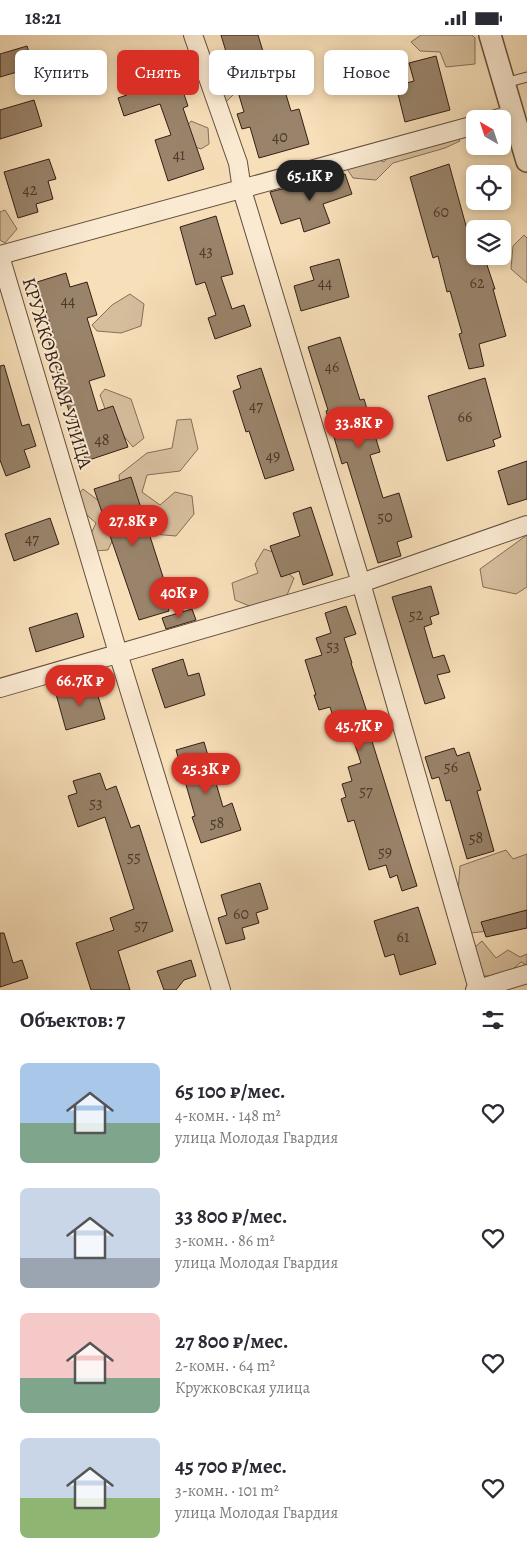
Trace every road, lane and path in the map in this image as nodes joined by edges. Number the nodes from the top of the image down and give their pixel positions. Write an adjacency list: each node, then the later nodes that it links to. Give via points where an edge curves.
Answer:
1 (193, 35): 9 (street, via 238,163)
2 (490, 35): 4 (street)
3 (527, 77): 4 (lane)
4 (504, 83): 5 (street)
5 (504, 110)
6 (466, 128): 9 (street)
7 (511, 130): 8 (street)
8 (527, 161)
9 (242, 190): 10 (street); 12 (street)
10 (0, 256): 13 (street, КРУЖКОВСКАЯ УЛИЦА)
11 (527, 525): 12 (street)
12 (361, 583): 13 (street); 16 (street)
13 (118, 653): 14 (street); 17 (street, КРУЖКОВСКАЯ УЛИЦА)
14 (0, 688)
15 (527, 975): 16 (street)
16 (486, 988)
17 (221, 990)

